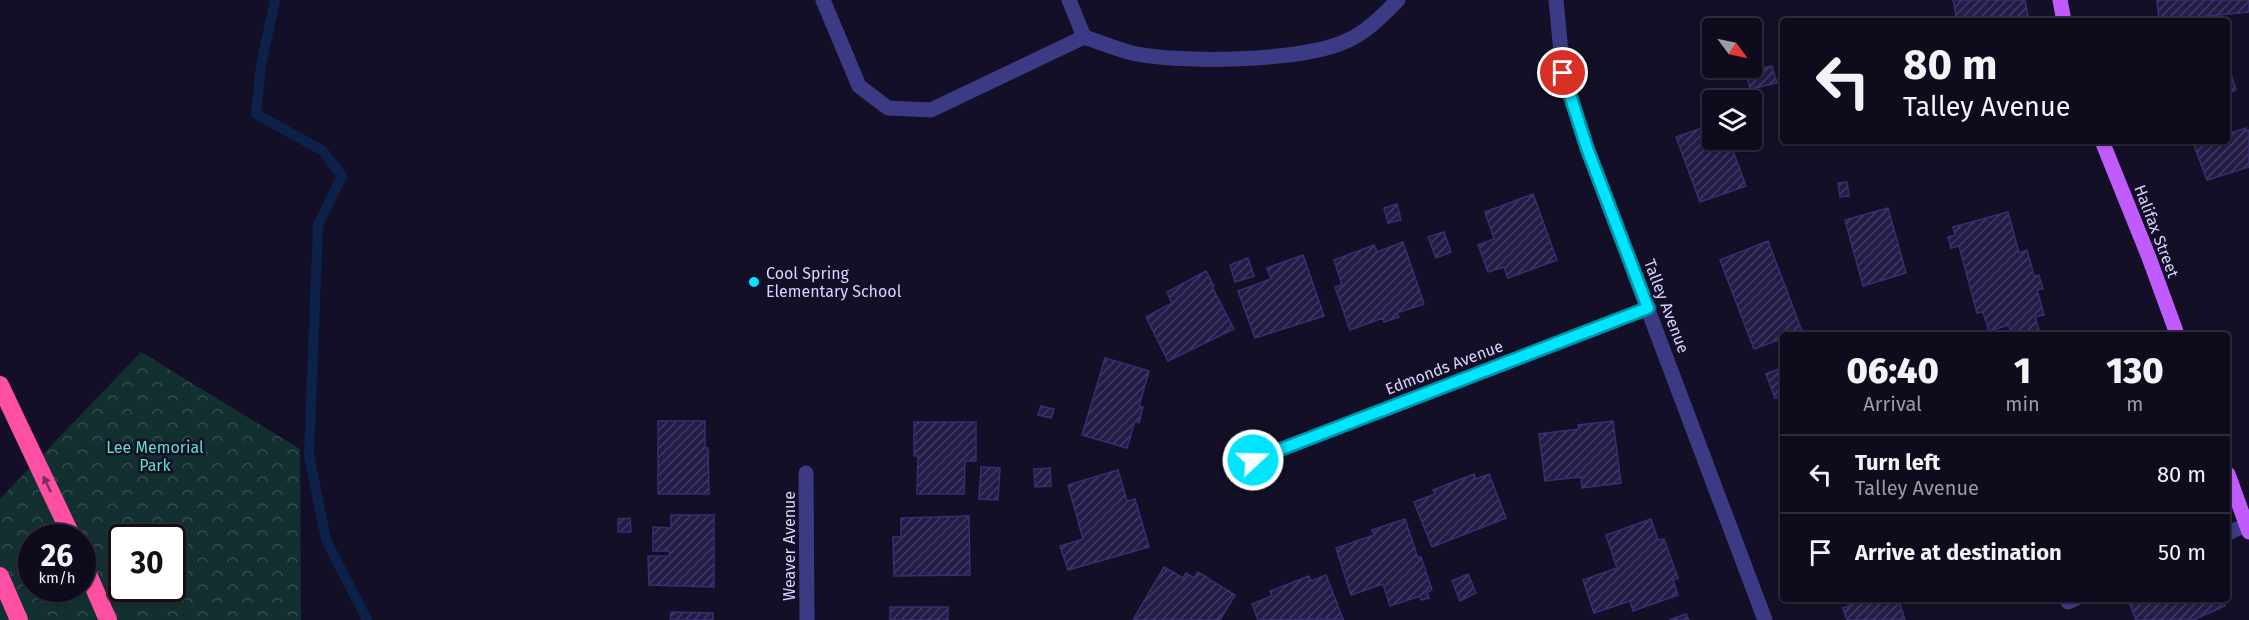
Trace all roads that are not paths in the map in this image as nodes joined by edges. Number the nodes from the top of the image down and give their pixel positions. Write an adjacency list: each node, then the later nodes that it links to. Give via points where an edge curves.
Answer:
1 (823, 0): 7 (street, via 859,86 888,108 931,110)
2 (1069, 0): 7 (street)
3 (1398, 0): 7 (street, via 1375,24 1320,50 1241,58 1178,58 1133,53)
4 (1556, 0): 9 (street, Talley Avenue, via 1563,73)
5 (2060, 0): 6 (main road)
6 (2063, 18)
7 (1084, 37)
8 (2103, 144): 10 (main road, Halifax Street)
9 (1648, 308): 12 (street, Edmonds Avenue); 23 (street, Talley Avenue)
10 (2176, 332)
11 (0, 385): 15 (highway, one-way to 11)
12 (1253, 460)
13 (806, 473): 22 (street, Weaver Avenue)
14 (2230, 480): 16 (main road)
15 (66, 524)
16 (2248, 529): 17 (street)
17 (2230, 533)
18 (0, 576): 20 (highway)
19 (96, 592): 21 (highway)
20 (19, 620)
21 (108, 620)
22 (807, 620)
23 (1765, 620)

